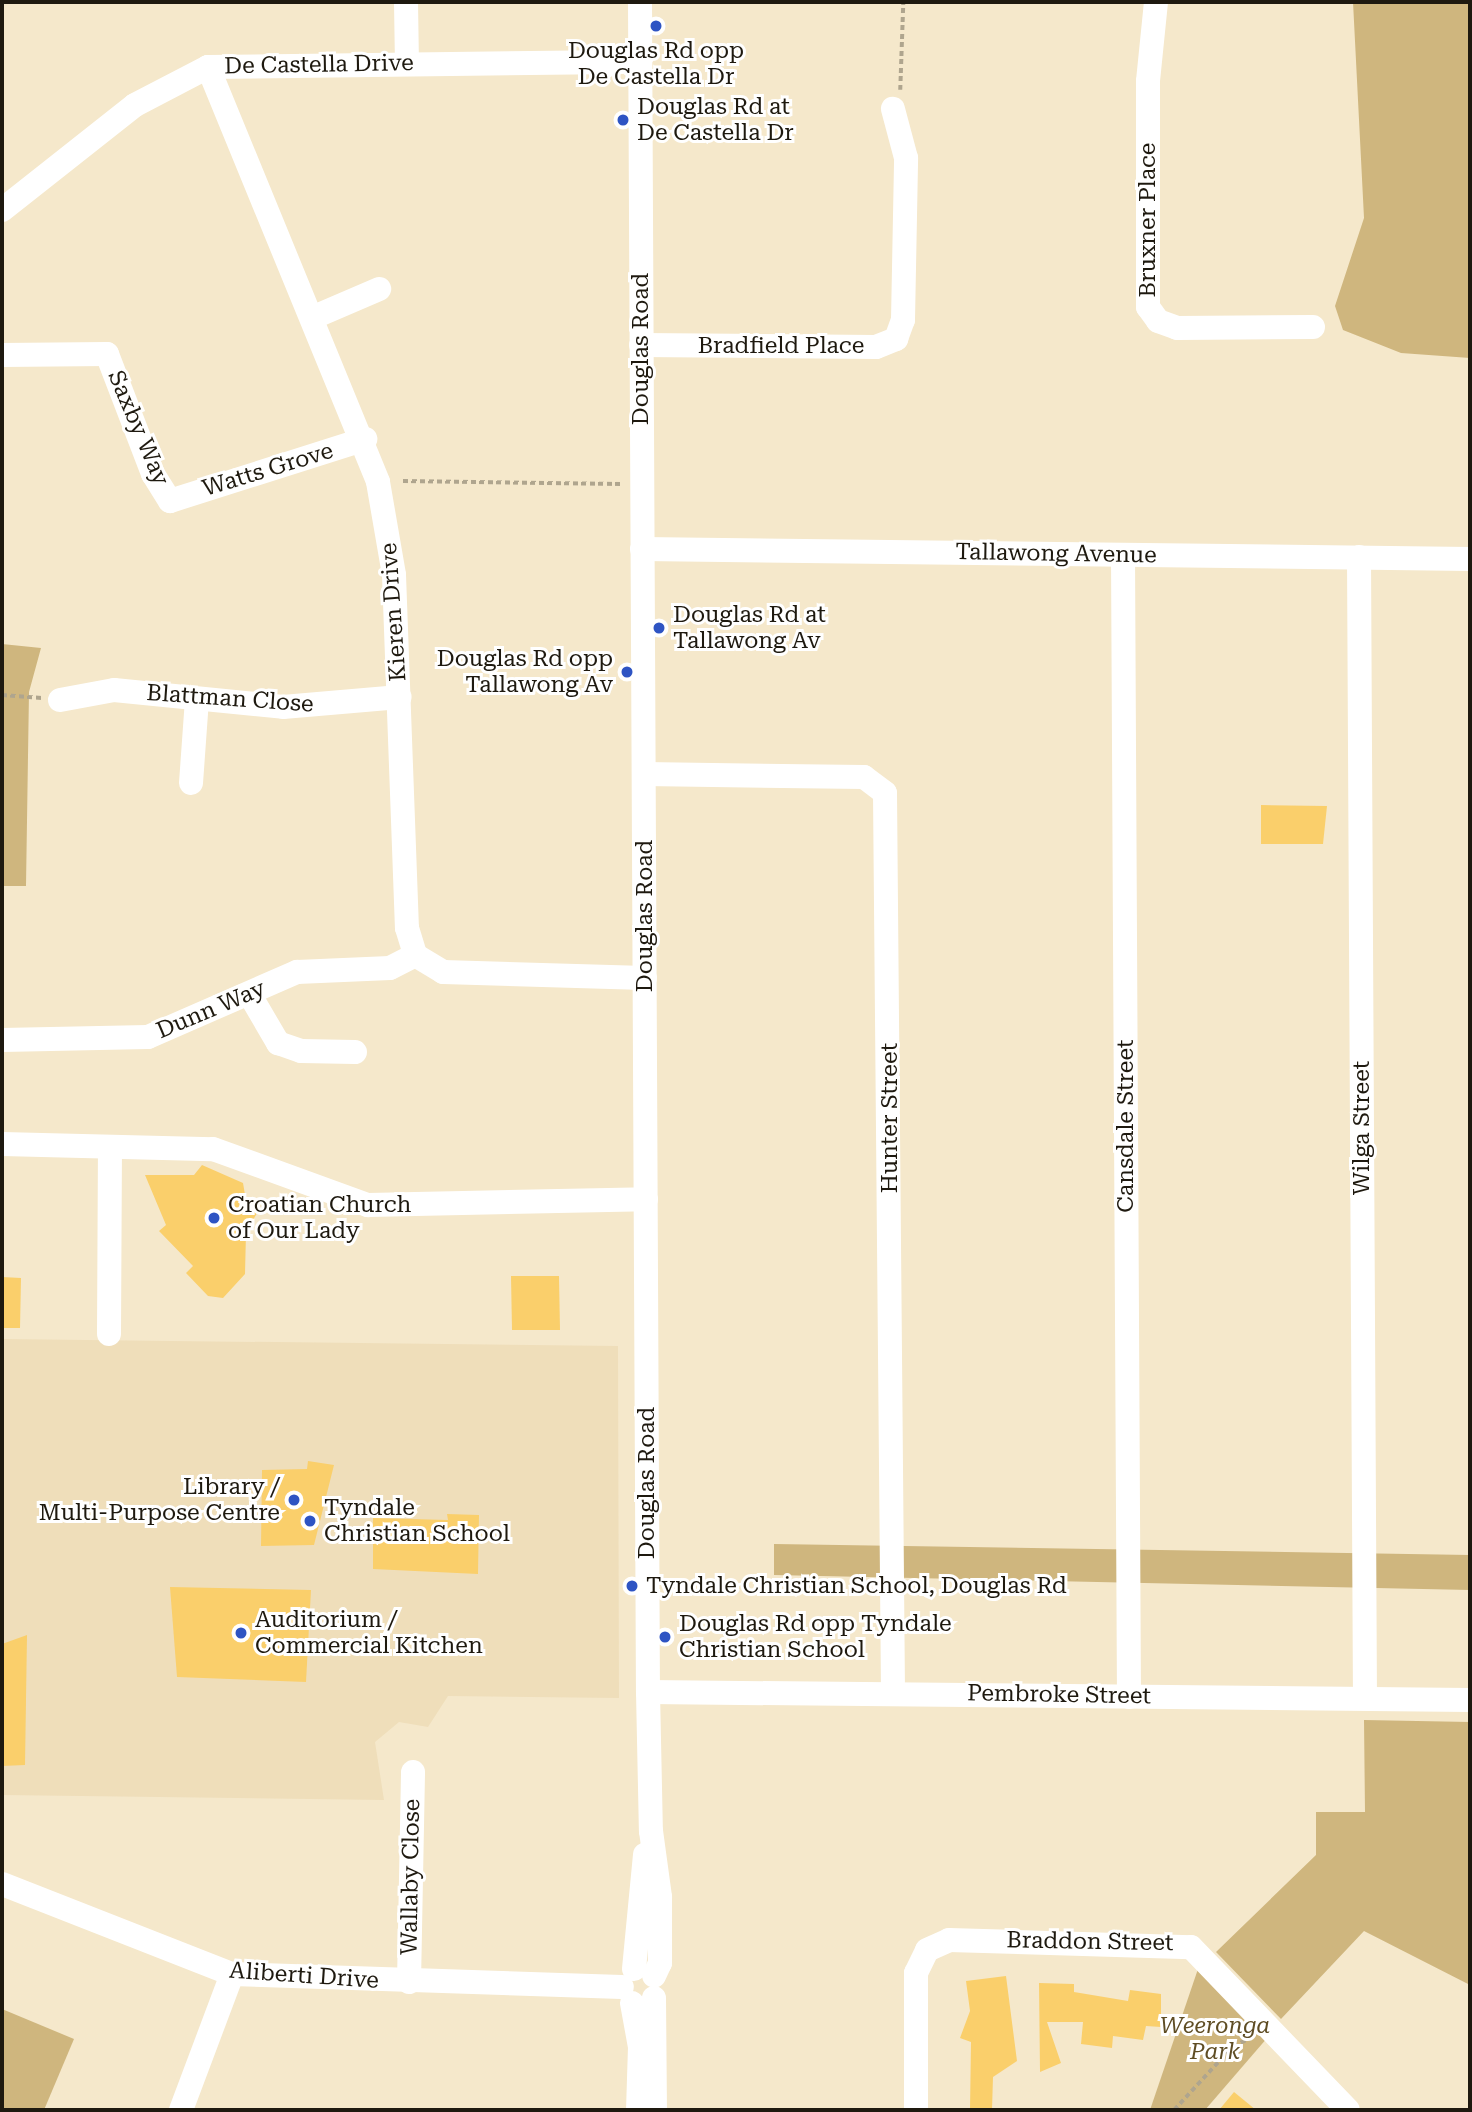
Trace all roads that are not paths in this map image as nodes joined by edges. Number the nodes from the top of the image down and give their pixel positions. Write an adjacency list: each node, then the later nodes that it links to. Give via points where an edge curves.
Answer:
1 (406, 2): 5 (street)
2 (640, 2): 4 (street, Douglas Road)
3 (1156, 2): 11 (street, Bruxner Place, via 1148,81 1148,307 1158,321 1177,328)
4 (640, 62): 5 (street, De Castella Drive); 12 (street, Douglas Road)
5 (407, 63): 6 (street, De Castella Drive)
6 (208, 67): 8 (street, De Castella Drive, via 135,105); 10 (street, Kieren Drive)
7 (893, 109): 12 (street, Bradfield Place, via 906,158 903,320 896,339 876,347)
8 (2, 210)
9 (379, 289): 10 (street)
10 (314, 317): 14 (street, Kieren Drive)
11 (1313, 327)
12 (641, 345): 16 (street, Douglas Road)
13 (2, 355): 15 (street, Saxby Way, via 107,354 153,474)
14 (365, 439): 15 (street, Watts Grove); 20 (street, Kieren Drive, via 388,527)
15 (170, 501)
16 (642, 549): 17 (street, Tallawong Avenue); 23 (street, Douglas Road)
17 (1123, 555): 18 (street, Tallawong Avenue); 36 (street, Cansdale Street)
18 (1359, 557): 19 (street, Tallawong Avenue); 37 (street, Wilga Street)
19 (1470, 559)
20 (400, 697): 21 (street, Blattman Close, via 284,707); 25 (street, Kieren Drive, via 407,928)
21 (197, 699): 22 (street, Blattman Close, via 114,690); 24 (street)
22 (60, 700)
23 (644, 774): 26 (street, Douglas Road); 35 (street, Hunter Street, via 864,777 886,793)
24 (191, 783)
25 (415, 955): 26 (street, via 443,972); 27 (street, Dunn Way, via 390,968 297,972)
26 (645, 978): 32 (street, Douglas Road)
27 (250, 995): 28 (street, Dunn Way, via 148,1037); 29 (street, via 278,1043 301,1051)
28 (2, 1040)
29 (355, 1052)
30 (2, 1144): 31 (street)
31 (110, 1147): 32 (street, via 213,1149 368,1205); 33 (street)
32 (646, 1199): 34 (street, Douglas Road)
33 (109, 1334)
34 (648, 1692): 35 (street, Pembroke Street); 43 (street, Douglas Road, via 651,1831)
35 (893, 1692): 36 (street, Pembroke Street)
36 (1129, 1697): 37 (street, Pembroke Street)
37 (1365, 1698): 38 (street, Pembroke Street)
38 (1470, 1700)
39 (413, 1772): 42 (street, Wallaby Close)
40 (2, 1885): 41 (street, Aliberti Drive)
41 (232, 1974): 42 (street, Aliberti Drive); 44 (street)
42 (408, 1982): 43 (street, Aliberti Drive)
43 (639, 1987): 45 (street, Douglas Road); 46 (street, Douglas Road)
44 (181, 2110)
45 (638, 2110)
46 (655, 2110)
47 (916, 2110): 48 (street, Braddon Street, via 916,1973 920,1957 942,1941 1183,1944 1200,1953)
48 (1348, 2110)

